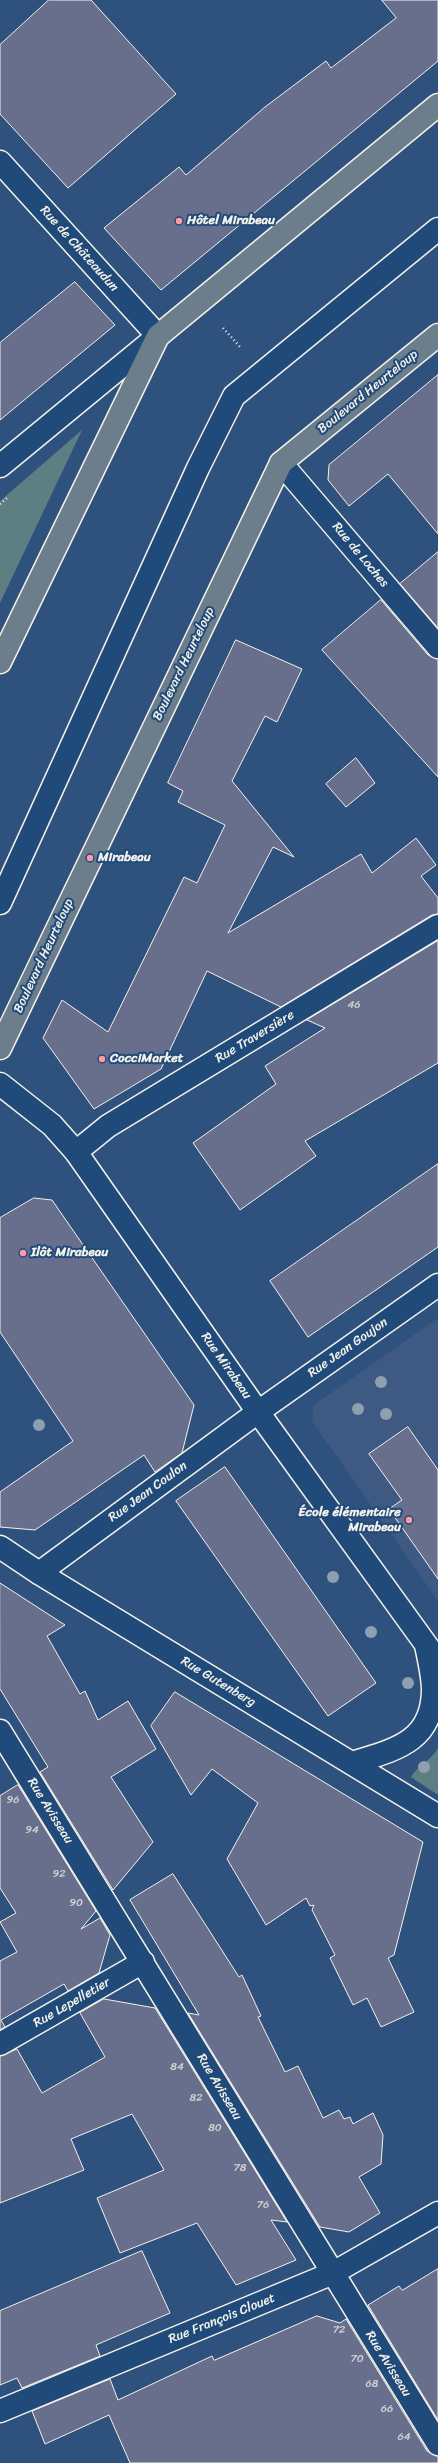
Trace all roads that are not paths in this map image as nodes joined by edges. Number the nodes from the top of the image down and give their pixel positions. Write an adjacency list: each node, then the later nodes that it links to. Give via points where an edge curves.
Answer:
1 (438, 106): 5 (main road)
2 (0, 162): 5 (street, Rue de Châteaudun)
3 (438, 229): 10 (street, via 234,396 198,468)
4 (438, 335): 6 (main road, Boulevard Heurteloup)
5 (158, 336): 7 (street); 9 (main road)
6 (282, 463): 8 (street, Rue de Loches); 12 (main road, Boulevard Heurteloup)
7 (0, 466)
8 (438, 646)
9 (0, 662)
10 (0, 903)
11 (438, 926): 14 (street, Rue Traversière, via 108,1126)
12 (0, 1048)
13 (0, 1084): 14 (street, Rue Mirabeau, via 52,1125)
14 (76, 1152): 16 (street, Rue Mirabeau)
15 (438, 1285): 16 (street, Rue Jean Goujon)
16 (258, 1412): 18 (street, Rue Jean Coulon); 19 (street, Rue Mirabeau)
17 (0, 1547): 18 (street, Rue Gutenberg)
18 (39, 1573): 21 (street, Rue Gutenberg)
19 (432, 1653): 21 (street, via 432,1710 426,1723 410,1742)
20 (0, 1731): 23 (street, Rue Avisseau)
21 (352, 1763): 22 (street, Rue Gutenberg)
22 (438, 1816)
23 (143, 1962): 24 (street, Rue Lepelletier); 26 (street, Rue Avisseau)
24 (0, 2044)
25 (438, 2213): 26 (street, Rue François Clouet)
26 (333, 2273): 27 (street, Rue François Clouet); 28 (street, Rue Avisseau)
27 (0, 2411)
28 (438, 2444)

